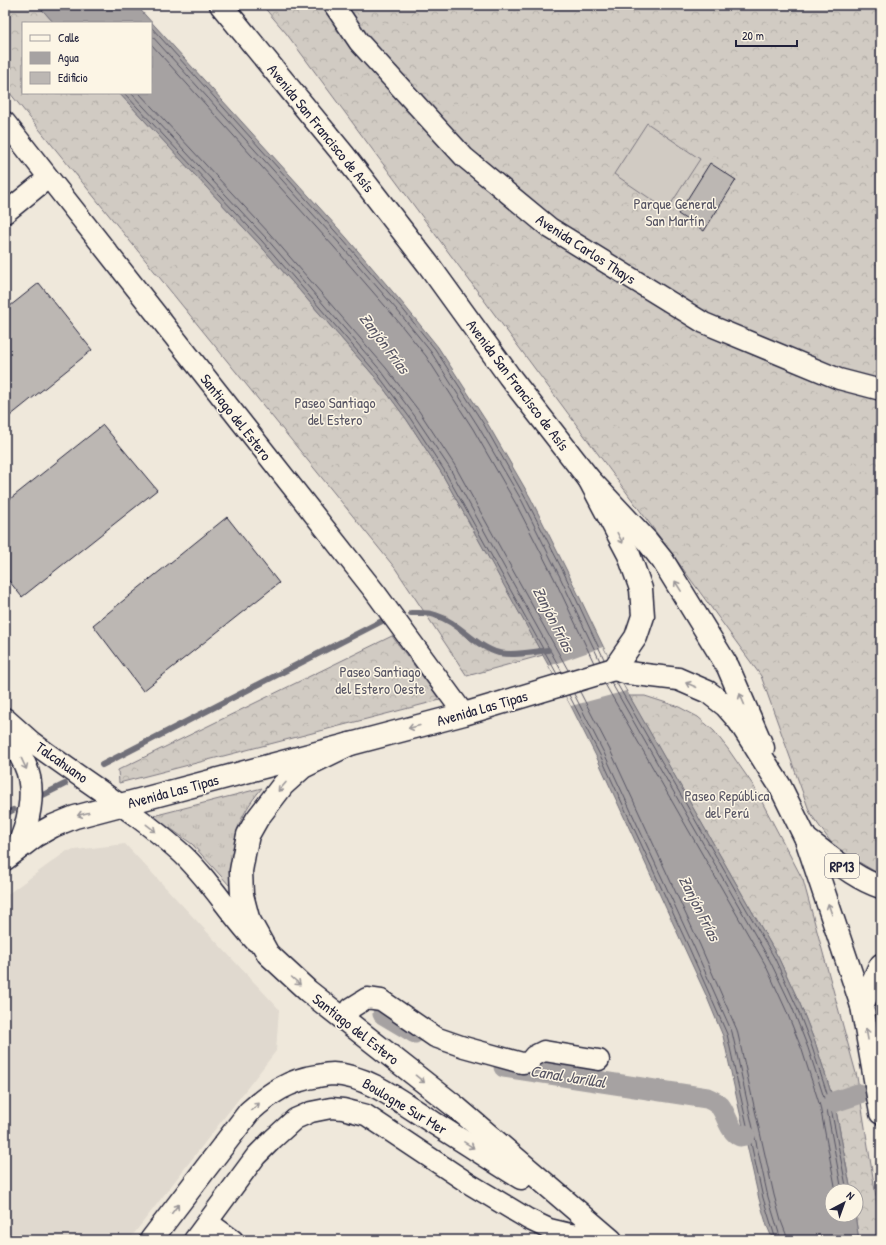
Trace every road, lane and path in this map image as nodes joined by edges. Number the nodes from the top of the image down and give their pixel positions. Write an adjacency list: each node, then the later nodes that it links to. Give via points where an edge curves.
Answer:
1 (221, 5): 7 (main road, Avenida San Francisco de Asís, via 357,172)
2 (334, 5): 6 (street, Avenida Carlos Thays, via 359,42 464,157 550,228 704,323 839,379)
3 (5, 122): 4 (street, Santiago del Estero)
4 (48, 178): 5 (street); 9 (street, Santiago del Estero, via 375,592)
5 (5, 213)
6 (881, 390)
7 (589, 479): 8 (main road, one-way to 8, via 629,555 641,589 643,616 636,637); 13 (main road, Avenida San Francisco de Asís, one-way to 7, via 728,667 663,561)
8 (614, 669): 9 (main road, Avenida Las Tipas); 13 (main road, one-way to 8, via 739,721 726,706 708,692 678,679)
9 (464, 714): 12 (main road, Avenida Las Tipas, one-way to 12)
10 (5, 718): 14 (street, Talcahuano, via 31,741)
11 (5, 730): 16 (main road, one-way to 16, via 26,766 30,795 25,832)
12 (350, 744): 14 (main road, Avenida Las Tipas); 18 (main road, Avenida Las Tipas, one-way to 18, via 303,768 283,785 267,804 248,836 241,871 242,895 248,918)
13 (780, 786): 15 (main road)
14 (121, 804): 16 (main road, Avenida Las Tipas, one-way to 16, via 75,816 52,826); 18 (street, Santiago del Estero, one-way to 18, via 194,865 244,929)
15 (806, 839): 17 (main road, RP13, via 852,873); 20 (main road, one-way to 15)
16 (10, 854)
17 (881, 887)
18 (268, 954): 21 (main road, Santiago del Estero, one-way to 21, via 308,991)
19 (881, 965): 20 (main road)
20 (862, 1006): 23 (main road, one-way to 20)
21 (345, 1020): 22 (street, via 351,1008 367,998 381,1000 435,1037 522,1063 544,1051); 25 (main road, Santiago del Estero, one-way to 25, via 457,1108)
22 (599, 1060)
23 (881, 1113)
24 (366, 1115): 26 (street, Boulogne Sur Mer, via 331,1108 311,1112 295,1119 256,1156); 27 (street, Santiago del Estero, via 468,1183 528,1219 550,1229 570,1234)
25 (588, 1220): 27 (main road, Santiago del Estero); 28 (main road, Boulogne Sur Mer, one-way to 25, via 249,1112 278,1088 310,1077 333,1074 359,1078 387,1093)
26 (208, 1222): 29 (street, Boulogne Sur Mer); 30 (street)
27 (610, 1239)
28 (151, 1240)
29 (194, 1240)
30 (233, 1240)

